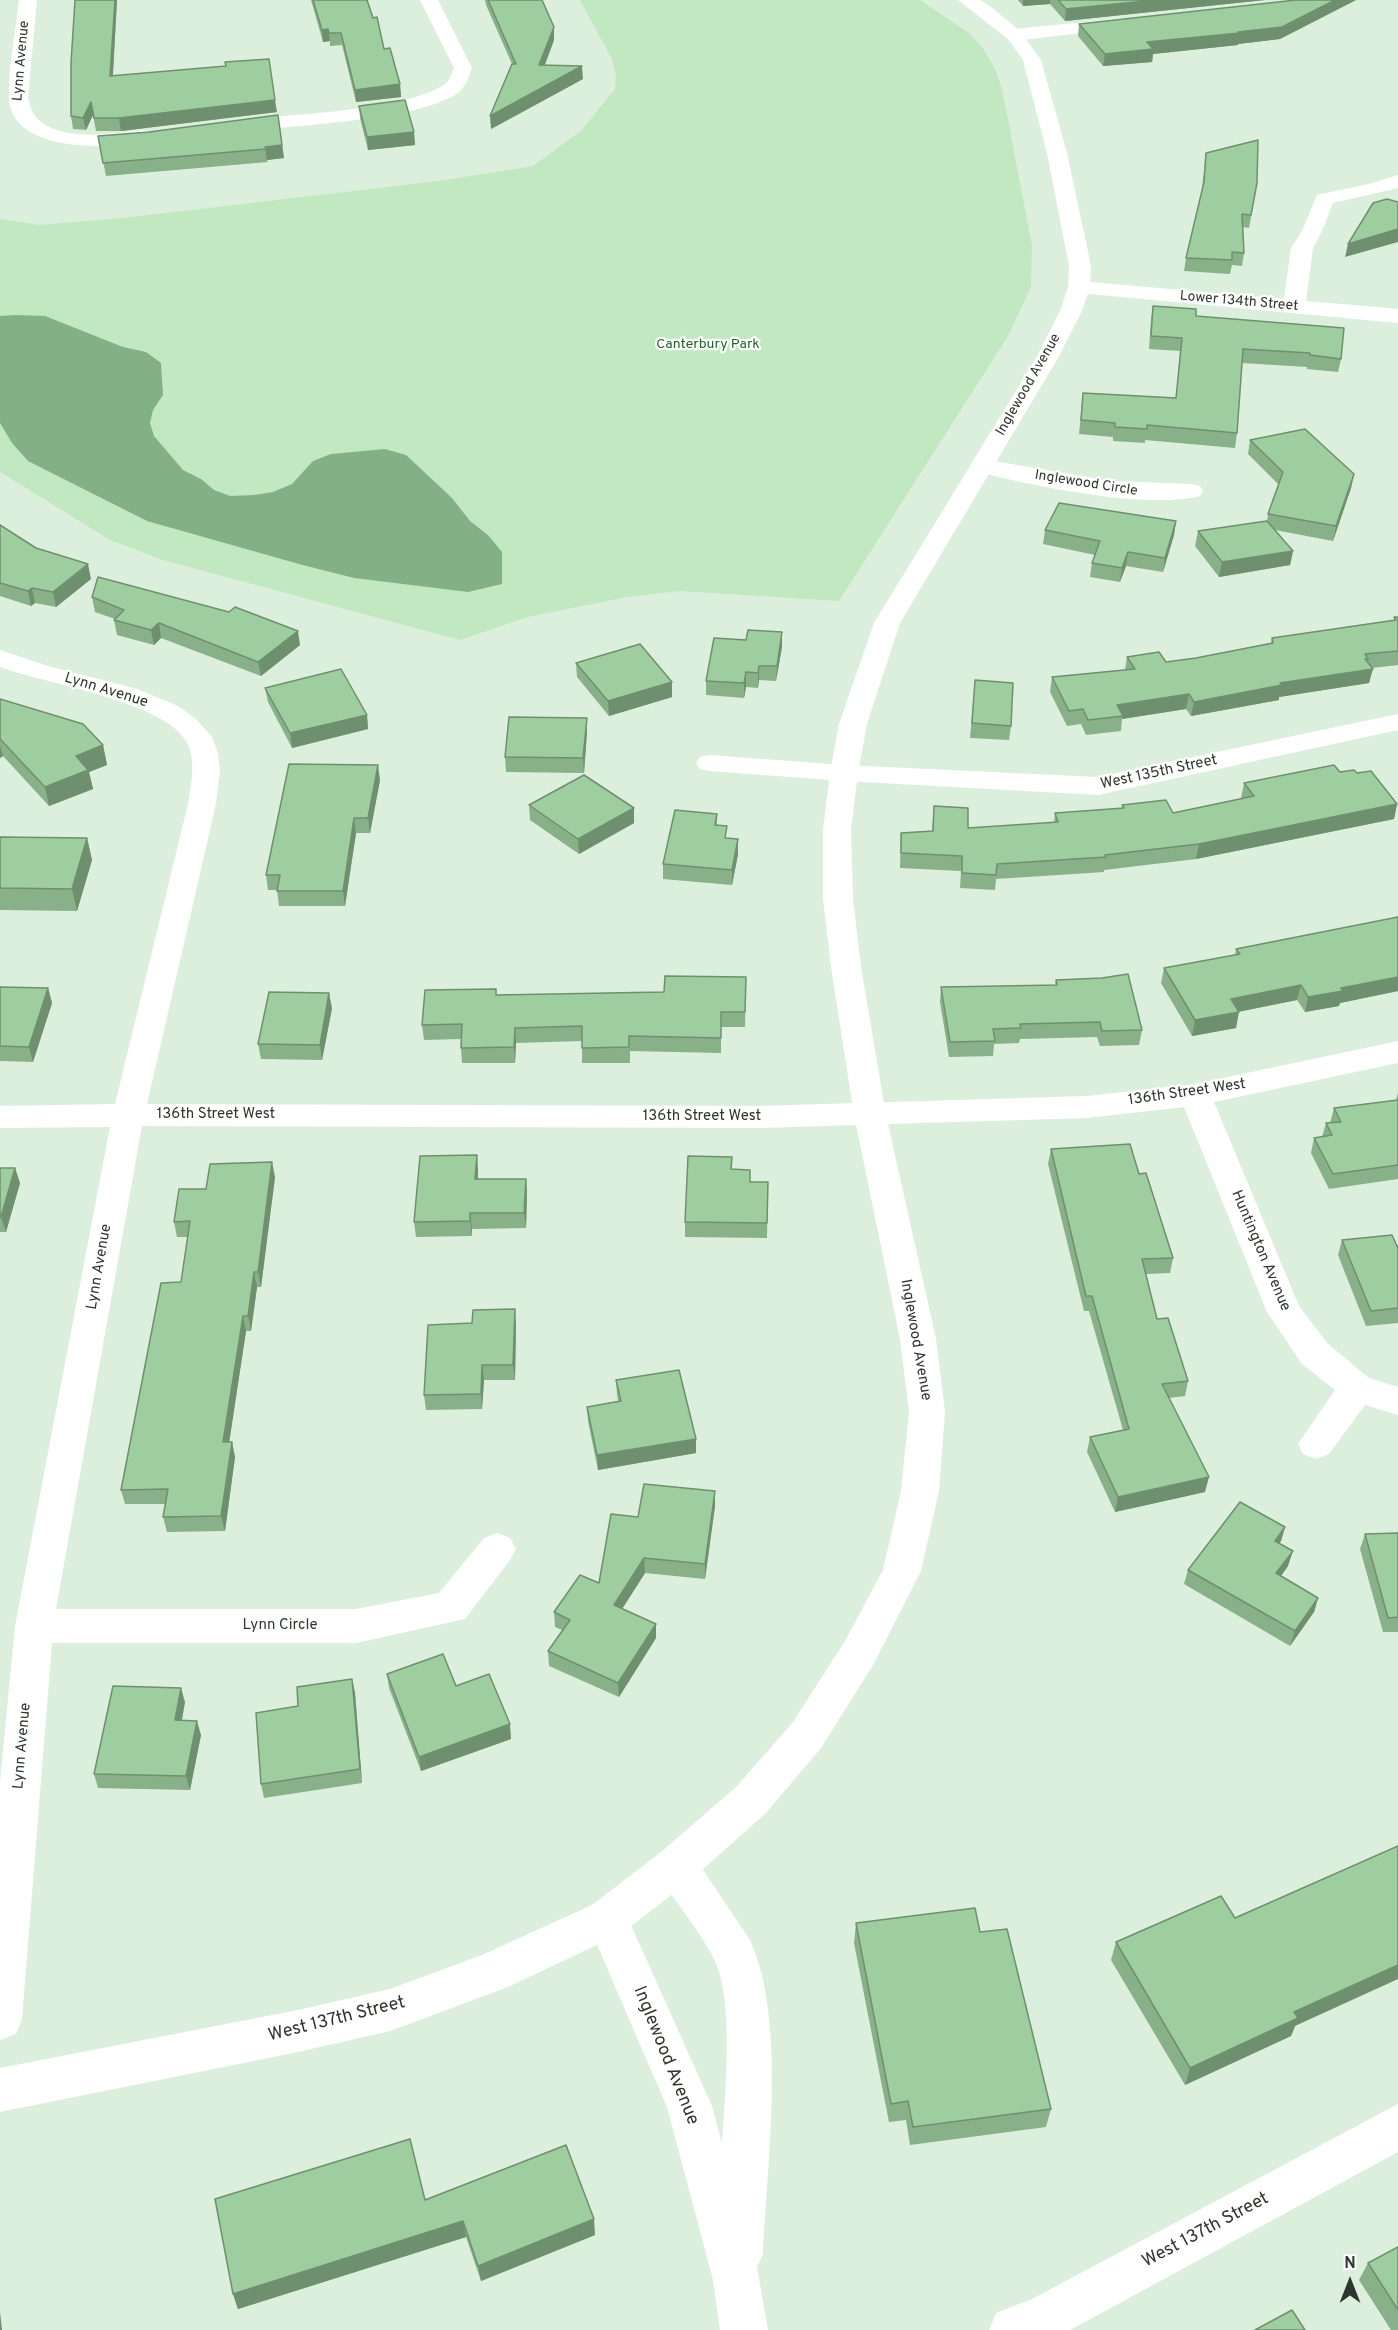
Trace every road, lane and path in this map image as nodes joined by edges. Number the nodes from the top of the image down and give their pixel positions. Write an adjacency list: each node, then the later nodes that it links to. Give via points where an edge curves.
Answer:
1 (28, 0): 7 (street, Lynn Avenue, via 18,98 24,119 36,129 56,136 82,139)
2 (429, 0): 6 (street, via 463,68 452,88 433,98 404,105)
3 (967, 0): 5 (street, Inglewood Avenue)
4 (1145, 21): 5 (street)
5 (1014, 35): 9 (street, Inglewood Avenue, via 1032,60 1044,101 1076,242)
6 (215, 128)
7 (161, 134)
8 (1398, 181): 10 (street, via 1324,199 1302,248)
9 (1079, 287): 10 (street, Lower 134th Street); 12 (street, Inglewood Avenue, via 1047,358)
10 (1294, 307): 11 (street, Lower 134th Street)
11 (1398, 316)
12 (982, 466): 13 (street, Inglewood Circle, via 1112,491); 17 (street, Inglewood Avenue, via 888,623 853,724)
13 (1191, 491)
14 (0, 658): 20 (street, Lynn Avenue, via 139,698 177,717 199,737 207,767 202,804)
15 (1398, 722): 17 (street, West 135th Street, via 1098,786)
16 (710, 763): 17 (street)
17 (844, 773): 21 (street, Inglewood Avenue, via 837,830 838,899)
18 (1398, 1052): 19 (street, 136th Street West)
19 (1195, 1095): 21 (street, 136th Street West, via 1087,1107); 23 (street, Huntington Avenue, via 1284,1312 1315,1354)
20 (128, 1115): 21 (street, 136th Street West); 22 (street, 136th Street West); 27 (street, Lynn Avenue)
21 (870, 1115): 28 (street, Inglewood Avenue, via 918,1339 927,1412 920,1491 902,1571 859,1653 807,1735 751,1800)
22 (0, 1117)
23 (1357, 1388): 24 (street); 25 (street)
24 (1398, 1401)
25 (1316, 1444)
26 (497, 1549): 27 (street, Lynn Circle, via 451,1607 356,1626)
27 (34, 1626): 30 (street, Lynn Avenue)
28 (676, 1866): 29 (street, Inglewood Avenue); 35 (street, Inglewood Avenue, via 735,1954 747,2005 748,2095)
29 (607, 1918): 31 (street, West 137th Street, via 493,1972 390,2010); 35 (street, Inglewood Avenue, via 689,2106)
30 (0, 2019)
31 (125, 2065): 32 (street, West 137th Street); 33 (street, West 137th Street)
32 (0, 2080)
33 (0, 2090)
34 (1398, 2127): 37 (street, West 137th Street, via 1046,2317)
35 (737, 2280): 36 (street, Inglewood Avenue)
36 (744, 2330)
37 (1012, 2330)

